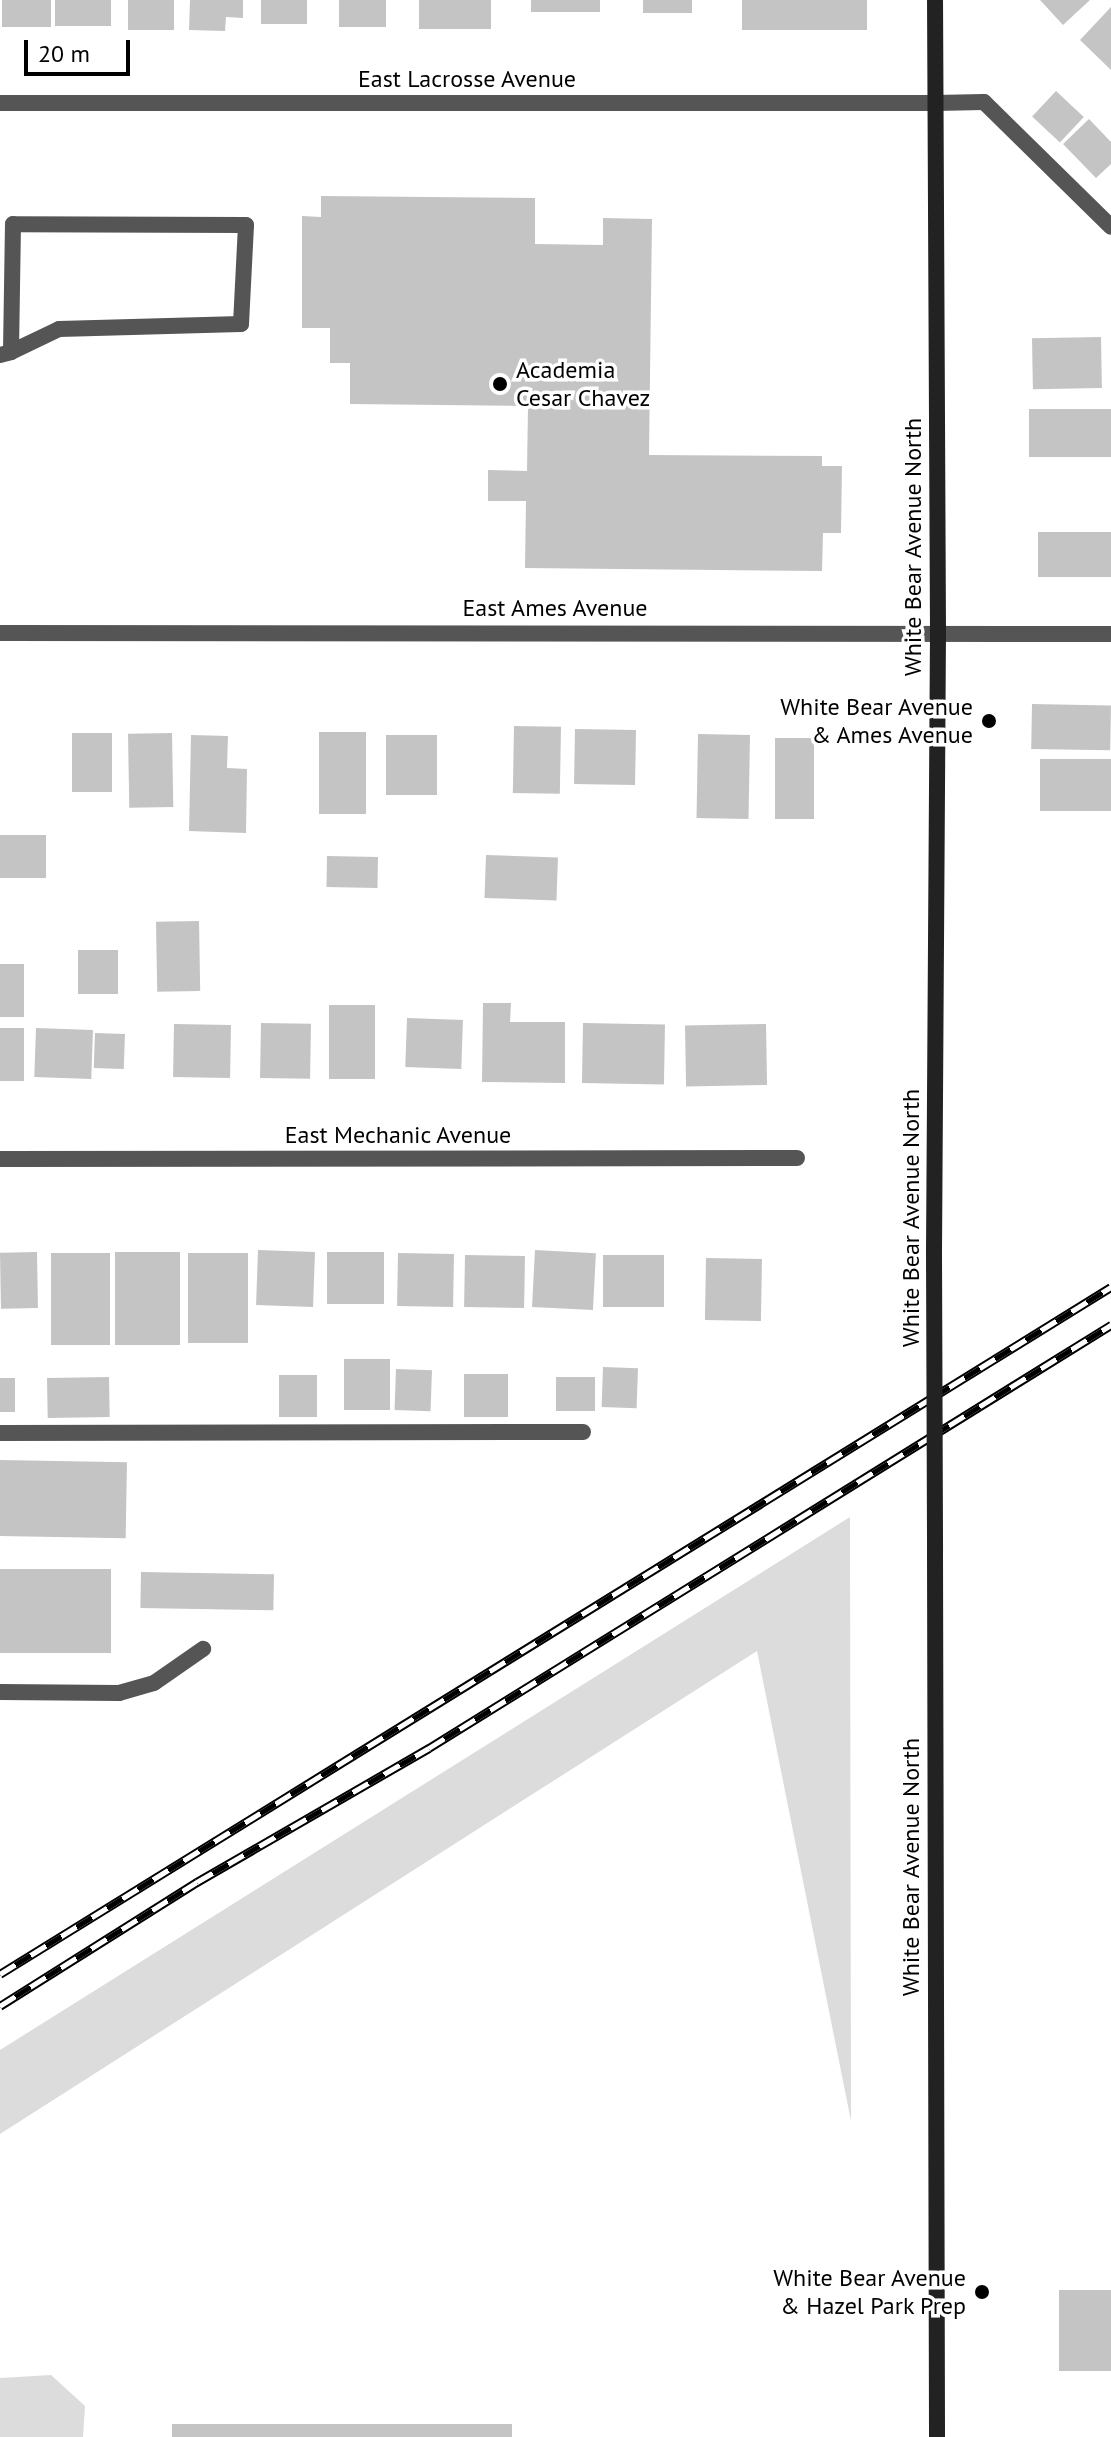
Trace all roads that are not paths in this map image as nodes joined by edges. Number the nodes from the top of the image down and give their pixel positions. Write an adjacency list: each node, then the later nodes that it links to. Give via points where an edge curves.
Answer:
1 (935, 0): 3 (main road, White Bear Avenue North)
2 (0, 103): 3 (street, East Lacrosse Avenue)
3 (935, 103): 4 (street, East Lacrosse Avenue, via 984,102); 6 (main road, White Bear Avenue North)
4 (1111, 227)
5 (6, 353): 5 (street, via 59,329 241,324 246,225 13,224)
6 (938, 632): 7 (street, East Ames Avenue); 8 (street, East Ames Avenue); 15 (main road, White Bear Avenue North, bridge)
7 (0, 633)
8 (1111, 634)
9 (797, 1158): 10 (street, East Mechanic Avenue)
10 (0, 1159)
11 (583, 1432): 12 (street)
12 (0, 1433)
13 (203, 1649): 14 (street, via 154,1683 119,1693)
14 (0, 1692)
15 (937, 2437)

